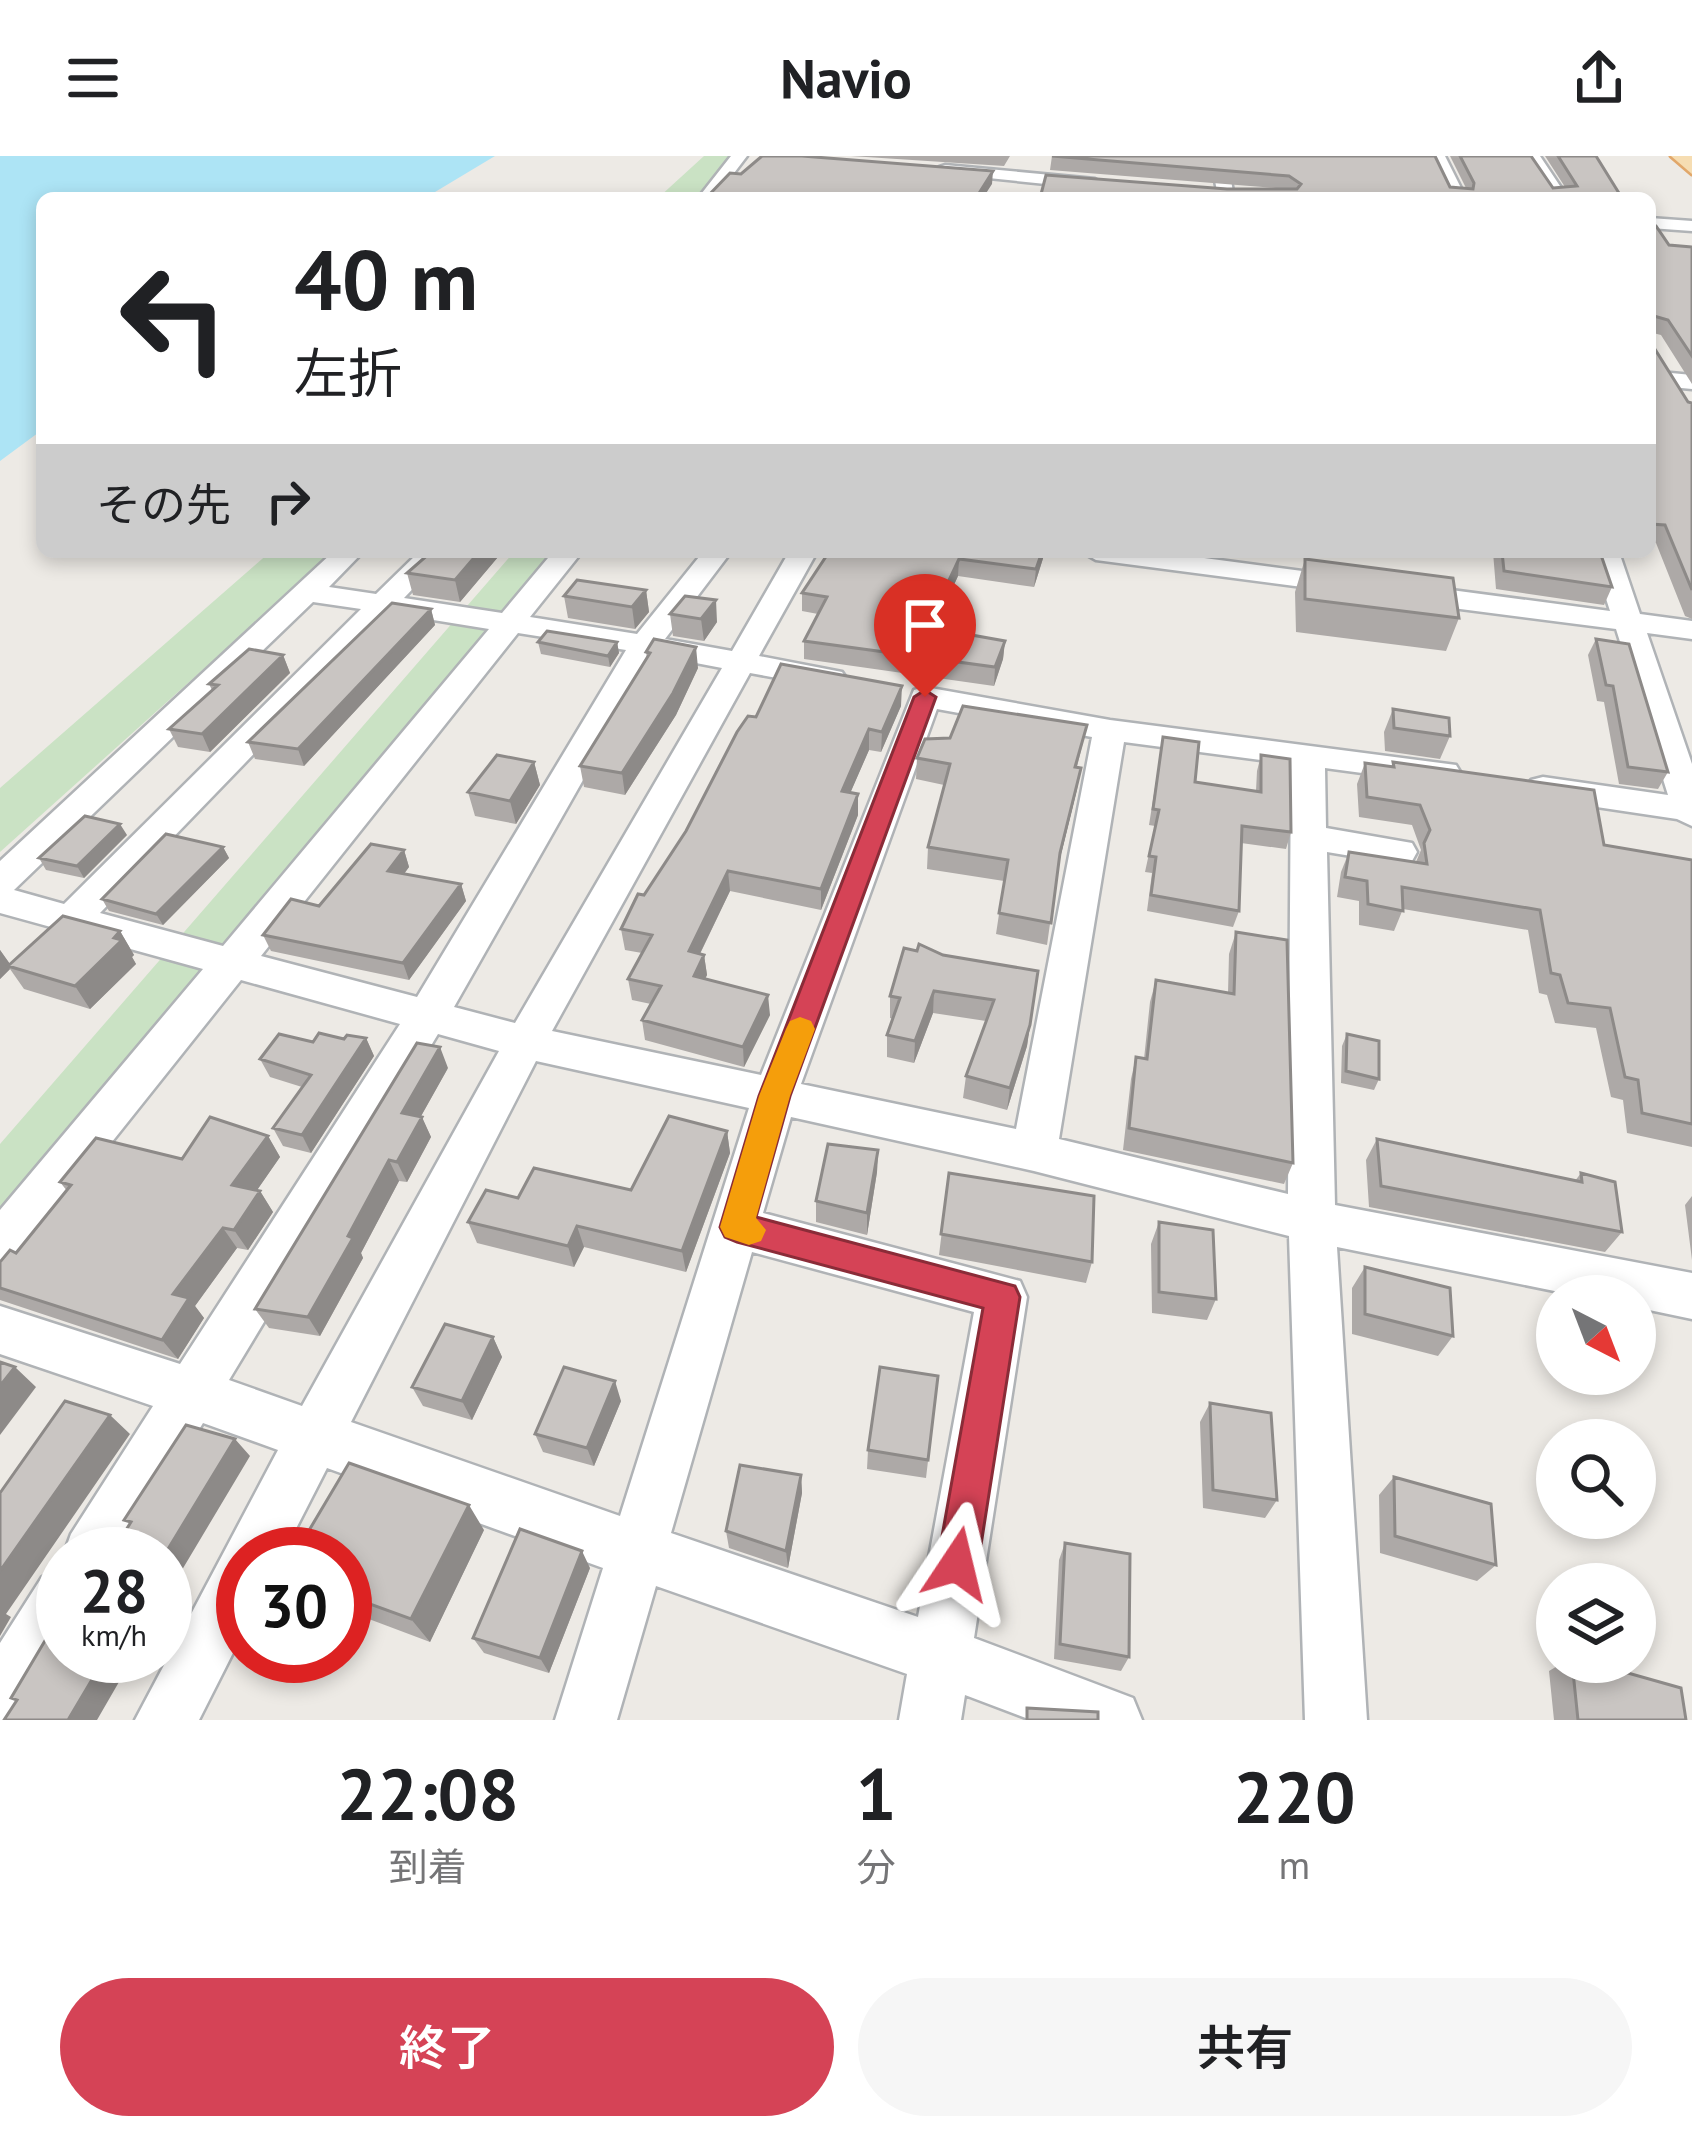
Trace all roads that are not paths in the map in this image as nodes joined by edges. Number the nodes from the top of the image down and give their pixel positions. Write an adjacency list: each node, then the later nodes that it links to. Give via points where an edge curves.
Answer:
1 (740, 156): 13 (street)
2 (1012, 156): 11 (street)
3 (1437, 156): 16 (street)
4 (1532, 156): 17 (street)
5 (1681, 156): 8 (main road)
6 (1219, 158): 7 (street); 15 (street)
7 (1198, 159)
8 (1692, 168)
9 (932, 169): 10 (street)
10 (956, 170): 11 (street)
11 (1004, 178): 12 (street); 14 (street)
12 (1120, 186)
13 (711, 192)
14 (998, 192)
15 (1225, 192)
16 (1454, 192)
17 (1556, 192)
18 (1656, 223): 19 (street)
19 (1692, 226)
20 (1670, 375): 21 (street)
21 (1692, 411)
22 (343, 558): 30 (street)
23 (428, 558): 31 (street)
24 (563, 558): 33 (street)
25 (712, 558): 35 (street)
26 (800, 558): 36 (street)
27 (1182, 558): 29 (street)
28 (1607, 558): 32 (street)
29 (1283, 565): 32 (street)
30 (308, 592): 31 (street); 43 (street)
31 (380, 602): 33 (street); 45 (street)
32 (1629, 621): 34 (street); 40 (street)
33 (510, 622): 35 (street); 46 (street)
34 (1692, 630)
35 (645, 644): 36 (street); 47 (street)
36 (742, 662): 37 (street); 48 (street)
37 (856, 684)
38 (1110, 730): 39 (street); 49 (street, via 913,695); 50 (street)
39 (1308, 753): 40 (street); 41 (street)
40 (1691, 812)
41 (1309, 837): 42 (street); 51 (street)
42 (1399, 852)
43 (0, 881)
44 (0, 900): 45 (street)
45 (72, 919): 46 (street)
46 (234, 963): 47 (street); 53 (street)
47 (428, 1015): 48 (street); 56 (street)
48 (525, 1042): 49 (street); 57 (street)
49 (775, 1096): 50 (street); 52 (street)
50 (1034, 1153): 51 (street)
51 (1312, 1221): 54 (street); 69 (street)
52 (737, 1227): 60 (street); 63 (street, via 1002,1297)
53 (0, 1246)
54 (1692, 1296)
55 (0, 1330): 56 (street)
56 (193, 1391): 57 (street); 58 (street)
57 (313, 1436): 59 (street); 60 (street)
58 (108, 1527)
59 (266, 1527)
60 (638, 1552): 63 (street); 66 (street)
61 (216, 1623): 65 (street)
62 (36, 1642): 64 (street)
63 (942, 1652): 67 (street); 68 (street)
64 (0, 1700)
65 (166, 1720)
66 (586, 1720)
67 (930, 1720)
68 (1112, 1720)
69 (1336, 1720)

